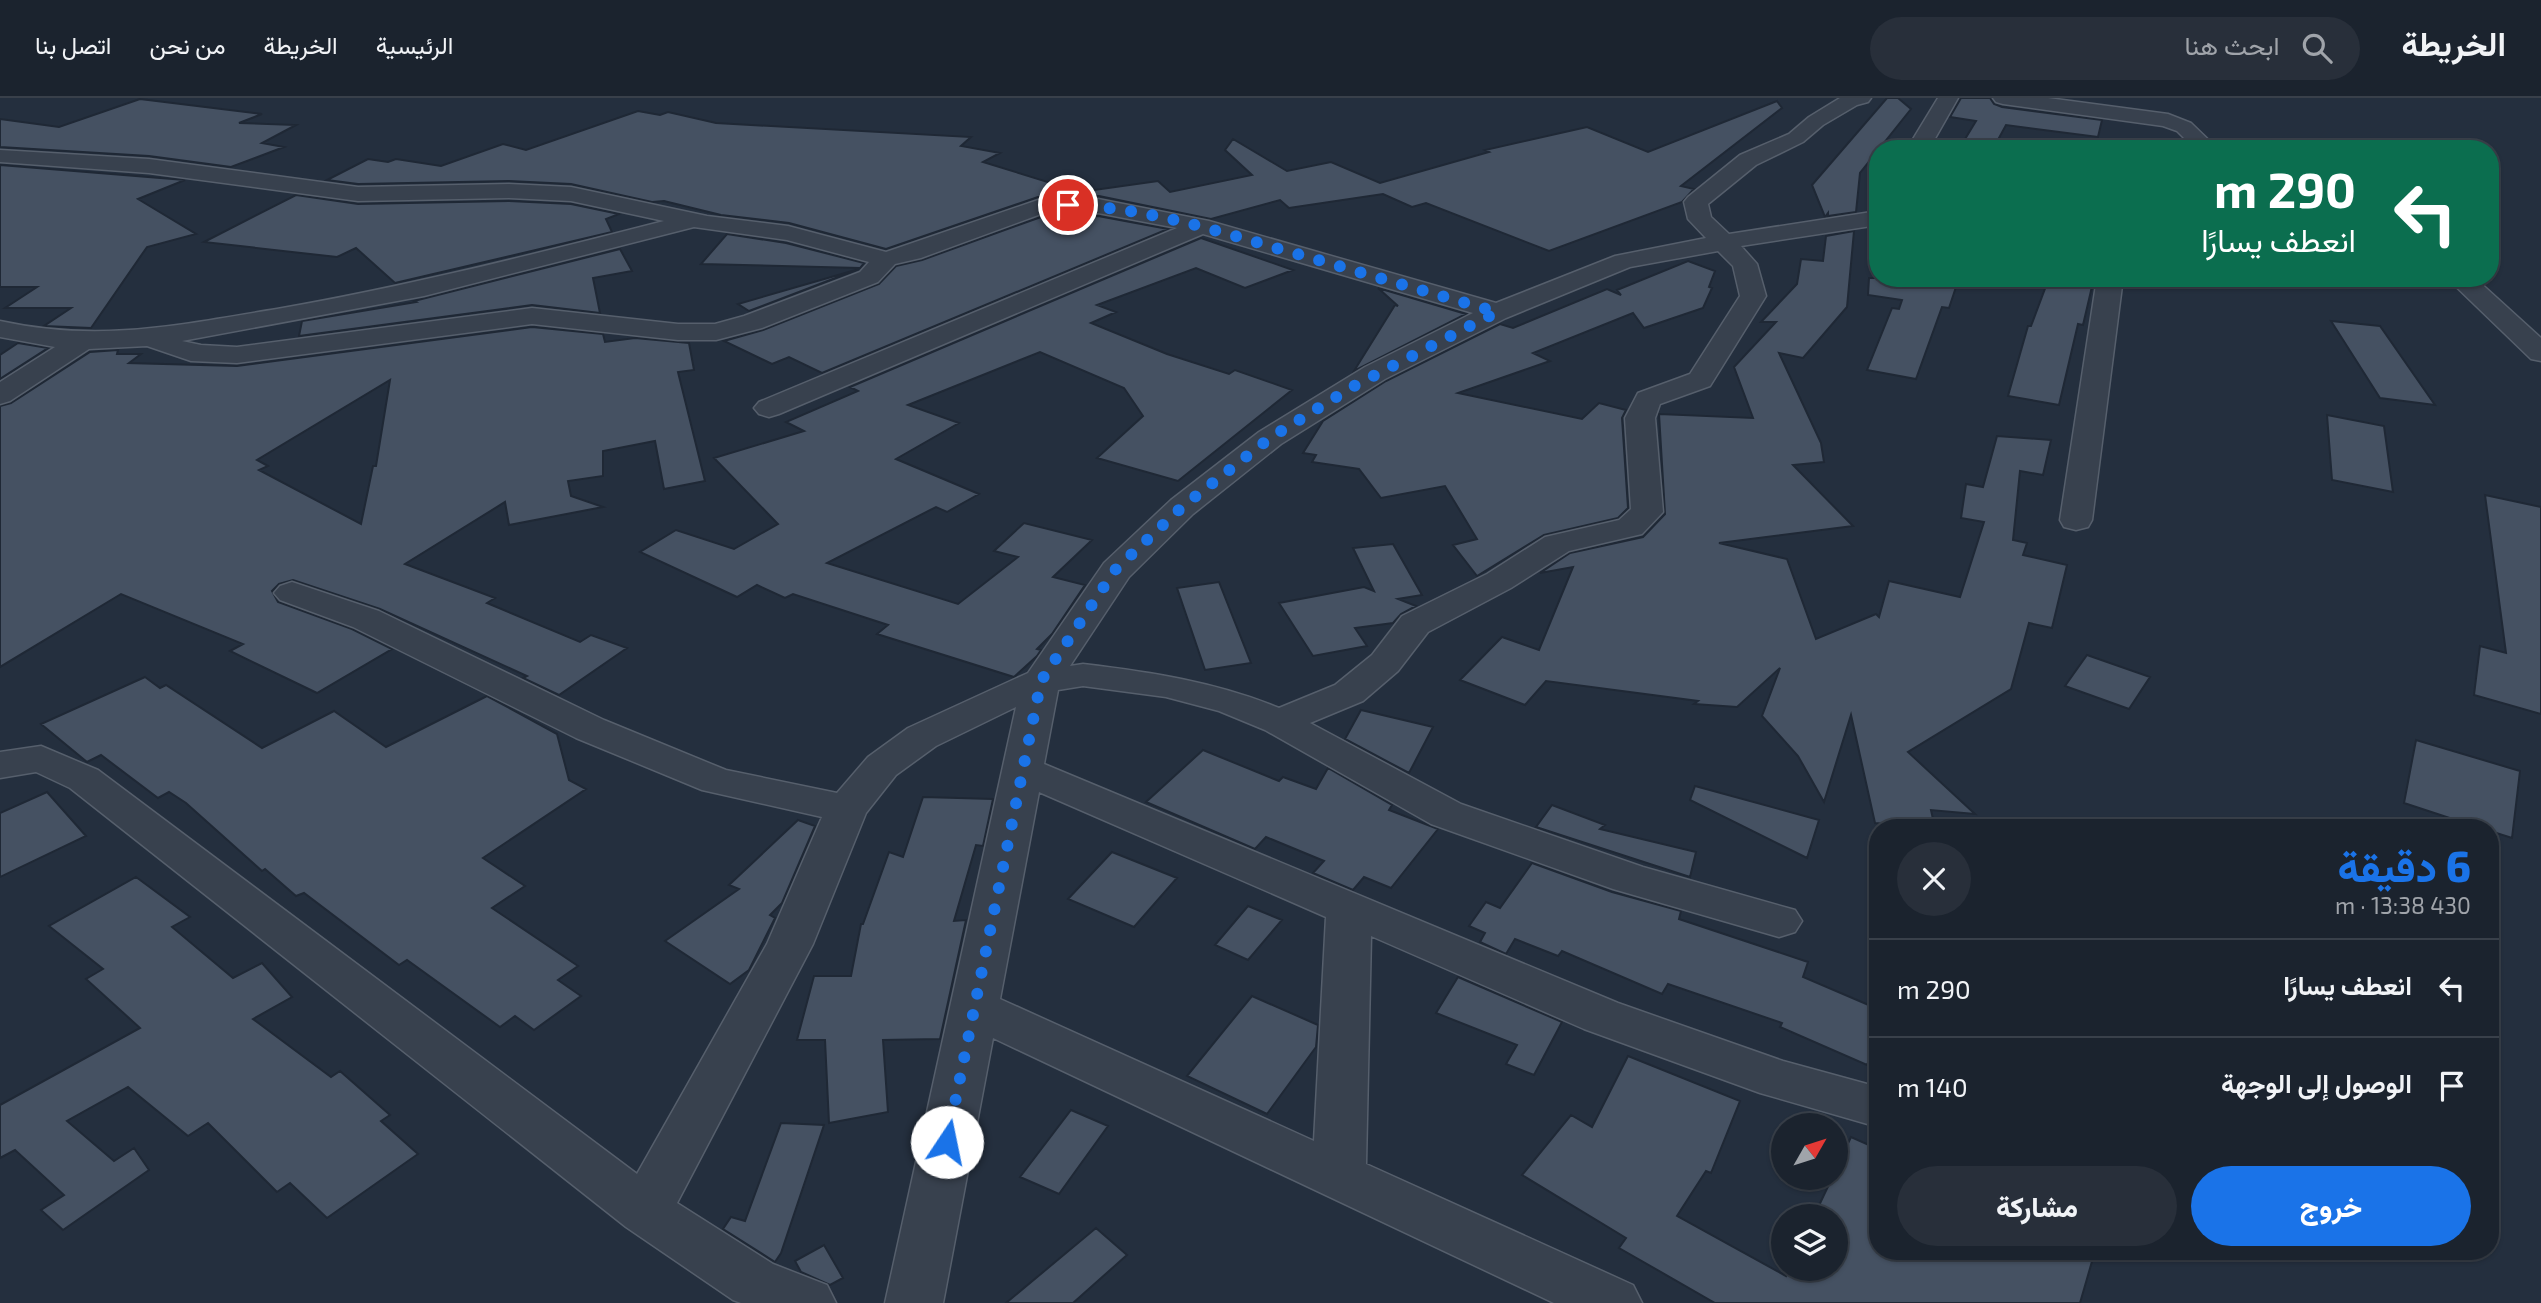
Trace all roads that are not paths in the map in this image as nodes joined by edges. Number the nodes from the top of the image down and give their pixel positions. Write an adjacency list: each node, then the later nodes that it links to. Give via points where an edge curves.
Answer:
1 (1861, 98): 10 (street, via 1816,121 1796,138 1748,160 1696,202 1700,219)
2 (1948, 98): 4 (street)
3 (2003, 98): 5 (street, via 2168,120)
4 (1923, 140)
5 (2198, 140)
6 (0, 156): 7 (street, via 149,166 346,193 571,194)
7 (692, 220): 11 (street, via 788,233); 16 (street, via 429,289)
8 (1869, 220): 10 (street)
9 (1201, 226): 11 (street, via 1098,206 1038,207); 14 (street); 20 (street)
10 (1721, 242): 14 (street, via 1624,261); 24 (street, via 1745,264 1753,296 1700,380 1648,399 1640,418 1647,512 1630,527 1557,544 1499,581 1415,624 1385,663 1349,693)
11 (886, 259): 16 (street, via 870,277 716,332 532,316 237,355 199,355 171,349)
12 (2109, 287): 21 (street)
13 (2470, 287): 18 (street)
14 (1497, 312): 23 (street, via 1363,380 1270,438 1182,507 1115,570)
15 (0, 329): 17 (street)
16 (148, 336): 17 (street)
17 (83, 341): 19 (street)
18 (2541, 352)
19 (6, 387)
20 (769, 408)
21 (2076, 520)
22 (292, 593): 27 (street, via 366,619 590,729 716,781)
23 (1041, 681): 24 (street, via 1083,675 1167,686 1233,702); 26 (street); 27 (street, via 922,737 881,766)
24 (1279, 722): 29 (street, via 1446,814 1629,878)
25 (0, 765): 33 (street, via 41,759 84,779)
26 (1023, 770): 28 (street); 30 (street)
27 (847, 809): 33 (street, via 790,944)
28 (1349, 909): 31 (street, via 1601,1016 1778,1079); 32 (street)
29 (1779, 921)
30 (974, 1008): 32 (street); 35 (street)
31 (1869, 1104)
32 (1339, 1177): 36 (street)
33 (645, 1211): 34 (street, via 752,1282)
34 (807, 1303)
35 (914, 1303)
36 (1613, 1303)

